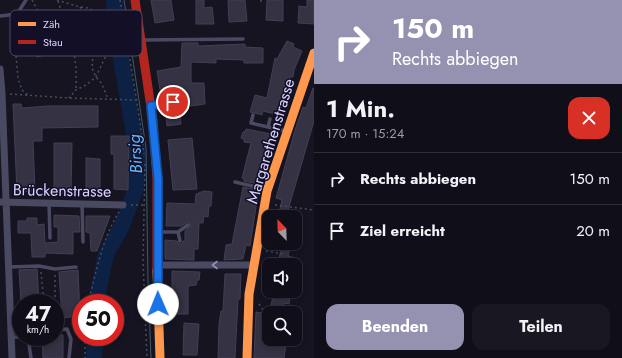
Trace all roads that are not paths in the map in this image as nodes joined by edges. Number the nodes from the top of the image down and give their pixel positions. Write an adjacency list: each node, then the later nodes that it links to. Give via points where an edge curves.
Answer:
1 (26, 0): 3 (lane)
2 (135, 0): 4 (main road)
3 (20, 10)
4 (136, 10)
5 (10, 15): 6 (lane)
6 (0, 16)
7 (243, 39): 8 (lane)
8 (142, 40)
9 (142, 47): 13 (main road)
10 (314, 53): 17 (main road, Margarethenstrasse)
11 (0, 69): 20 (street)
12 (173, 102): 13 (lane)
13 (151, 106): 25 (main road, via 158,179)
14 (253, 115): 16 (lane, via 251,123)
15 (270, 119): 16 (lane)
16 (268, 127): 17 (lane)
17 (288, 131): 19 (main road, Margarethenstrasse)
18 (235, 182): 19 (lane)
19 (268, 189): 31 (main road, Margarethenstrasse)
20 (3, 202): 21 (street, Brückenstrasse); 32 (street)
21 (49, 203): 22 (street, Brückenstrasse); 27 (lane)
22 (82, 204): 23 (street, Brückenstrasse); 29 (lane)
23 (127, 205)
24 (188, 225): 26 (lane)
25 (157, 232): 26 (lane); 30 (main road)
26 (178, 232): 28 (lane)
27 (50, 238)
28 (180, 241)
29 (83, 242)
30 (157, 265): 31 (street, one-way to 30); 40 (main road)
31 (254, 265): 41 (main road, Margarethenstrasse, via 250,289)
32 (8, 267): 33 (lane); 35 (street)
33 (76, 267)
34 (64, 330): 39 (lane, via 67,330 70,339)
35 (11, 337): 37 (street)
36 (29, 346): 38 (lane)
37 (12, 358)
38 (31, 358)
39 (69, 358)
40 (160, 358)
41 (247, 358)

